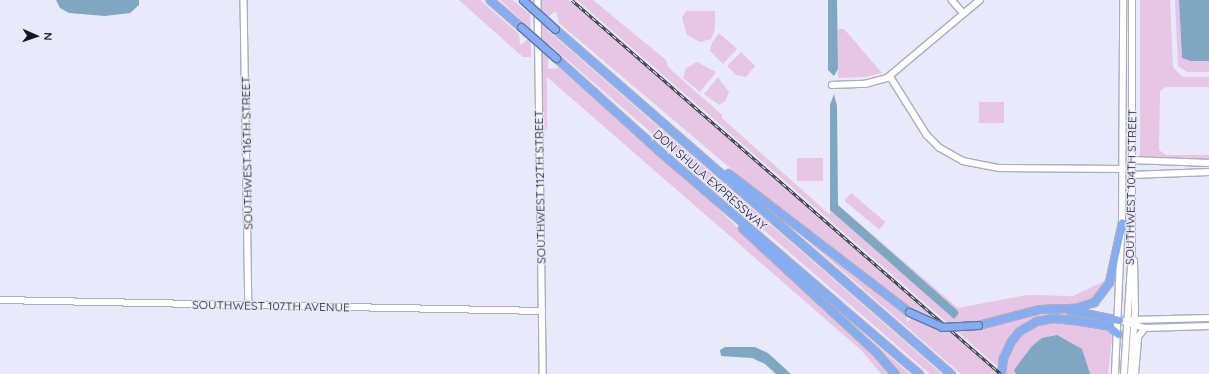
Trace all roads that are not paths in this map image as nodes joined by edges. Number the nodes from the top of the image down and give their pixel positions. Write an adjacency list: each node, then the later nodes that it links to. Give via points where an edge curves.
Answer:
1 (244, 0): 23 (street, SOUTHWEST 116TH STREET)
2 (490, 0): 20 (highway, DON SHULA EXPRESSWAY, bridge)
3 (523, 0): 16 (highway, DON SHULA EXPRESSWAY, bridge)
4 (538, 0): 25 (street, SOUTHWEST 112TH STREET)
5 (952, 0): 9 (street)
6 (980, 0): 9 (street)
7 (1123, 0): 11 (street, SOUTHWEST 104TH STREET)
8 (1132, 0): 12 (street, SOUTHWEST 104TH STREET)
9 (964, 14): 10 (street)
10 (890, 76): 13 (street, via 871,83); 17 (street, via 927,135 945,151 963,161 996,168)
11 (1122, 76): 12 (street); 17 (street, SOUTHWEST 104TH STREET)
12 (1132, 76): 14 (street, SOUTHWEST 104TH STREET)
13 (832, 85)
14 (1132, 160): 15 (street); 19 (street, SOUTHWEST 104TH STREET)
15 (1209, 163)
16 (714, 164): 24 (highway, bridge, via 909,312 942,327 978,325 1042,308); 35 (highway, DON SHULA EXPRESSWAY)
17 (1122, 169): 21 (street, SOUTHWEST 104TH STREET)
18 (1209, 172): 19 (street)
19 (1132, 175): 28 (street, SOUTHWEST 104TH STREET)
20 (719, 203): 33 (highway, via 784,269 875,351); 34 (highway, DON SHULA EXPRESSWAY)
21 (1122, 222): 24 (highway, via 1104,292 1088,305); 27 (street, SOUTHWEST 104TH STREET)
22 (0, 300): 23 (street, SOUTHWEST 107TH AVENUE)
23 (249, 306): 25 (street, SOUTHWEST 107TH AVENUE)
24 (1065, 309): 27 (highway)
25 (542, 311): 32 (street, SOUTHWEST 112TH STREET)
26 (1209, 318): 28 (street)
27 (1119, 320): 28 (street); 31 (street, SOUTHWEST 104TH STREET)
28 (1131, 322): 30 (street); 38 (street, SOUTHWEST 104TH STREET); 39 (street)
29 (1209, 326): 30 (street)
30 (1145, 328): 40 (street, via 1138,336)
31 (1118, 334): 36 (highway, via 1106,326 1065,318 1045,319 1019,331 1004,354); 37 (street, SOUTHWEST 104TH STREET)
32 (543, 374)
33 (895, 374)
34 (919, 374)
35 (951, 374)
36 (1001, 374)
37 (1115, 374)
38 (1124, 374)
39 (1131, 374)
40 (1135, 374)

